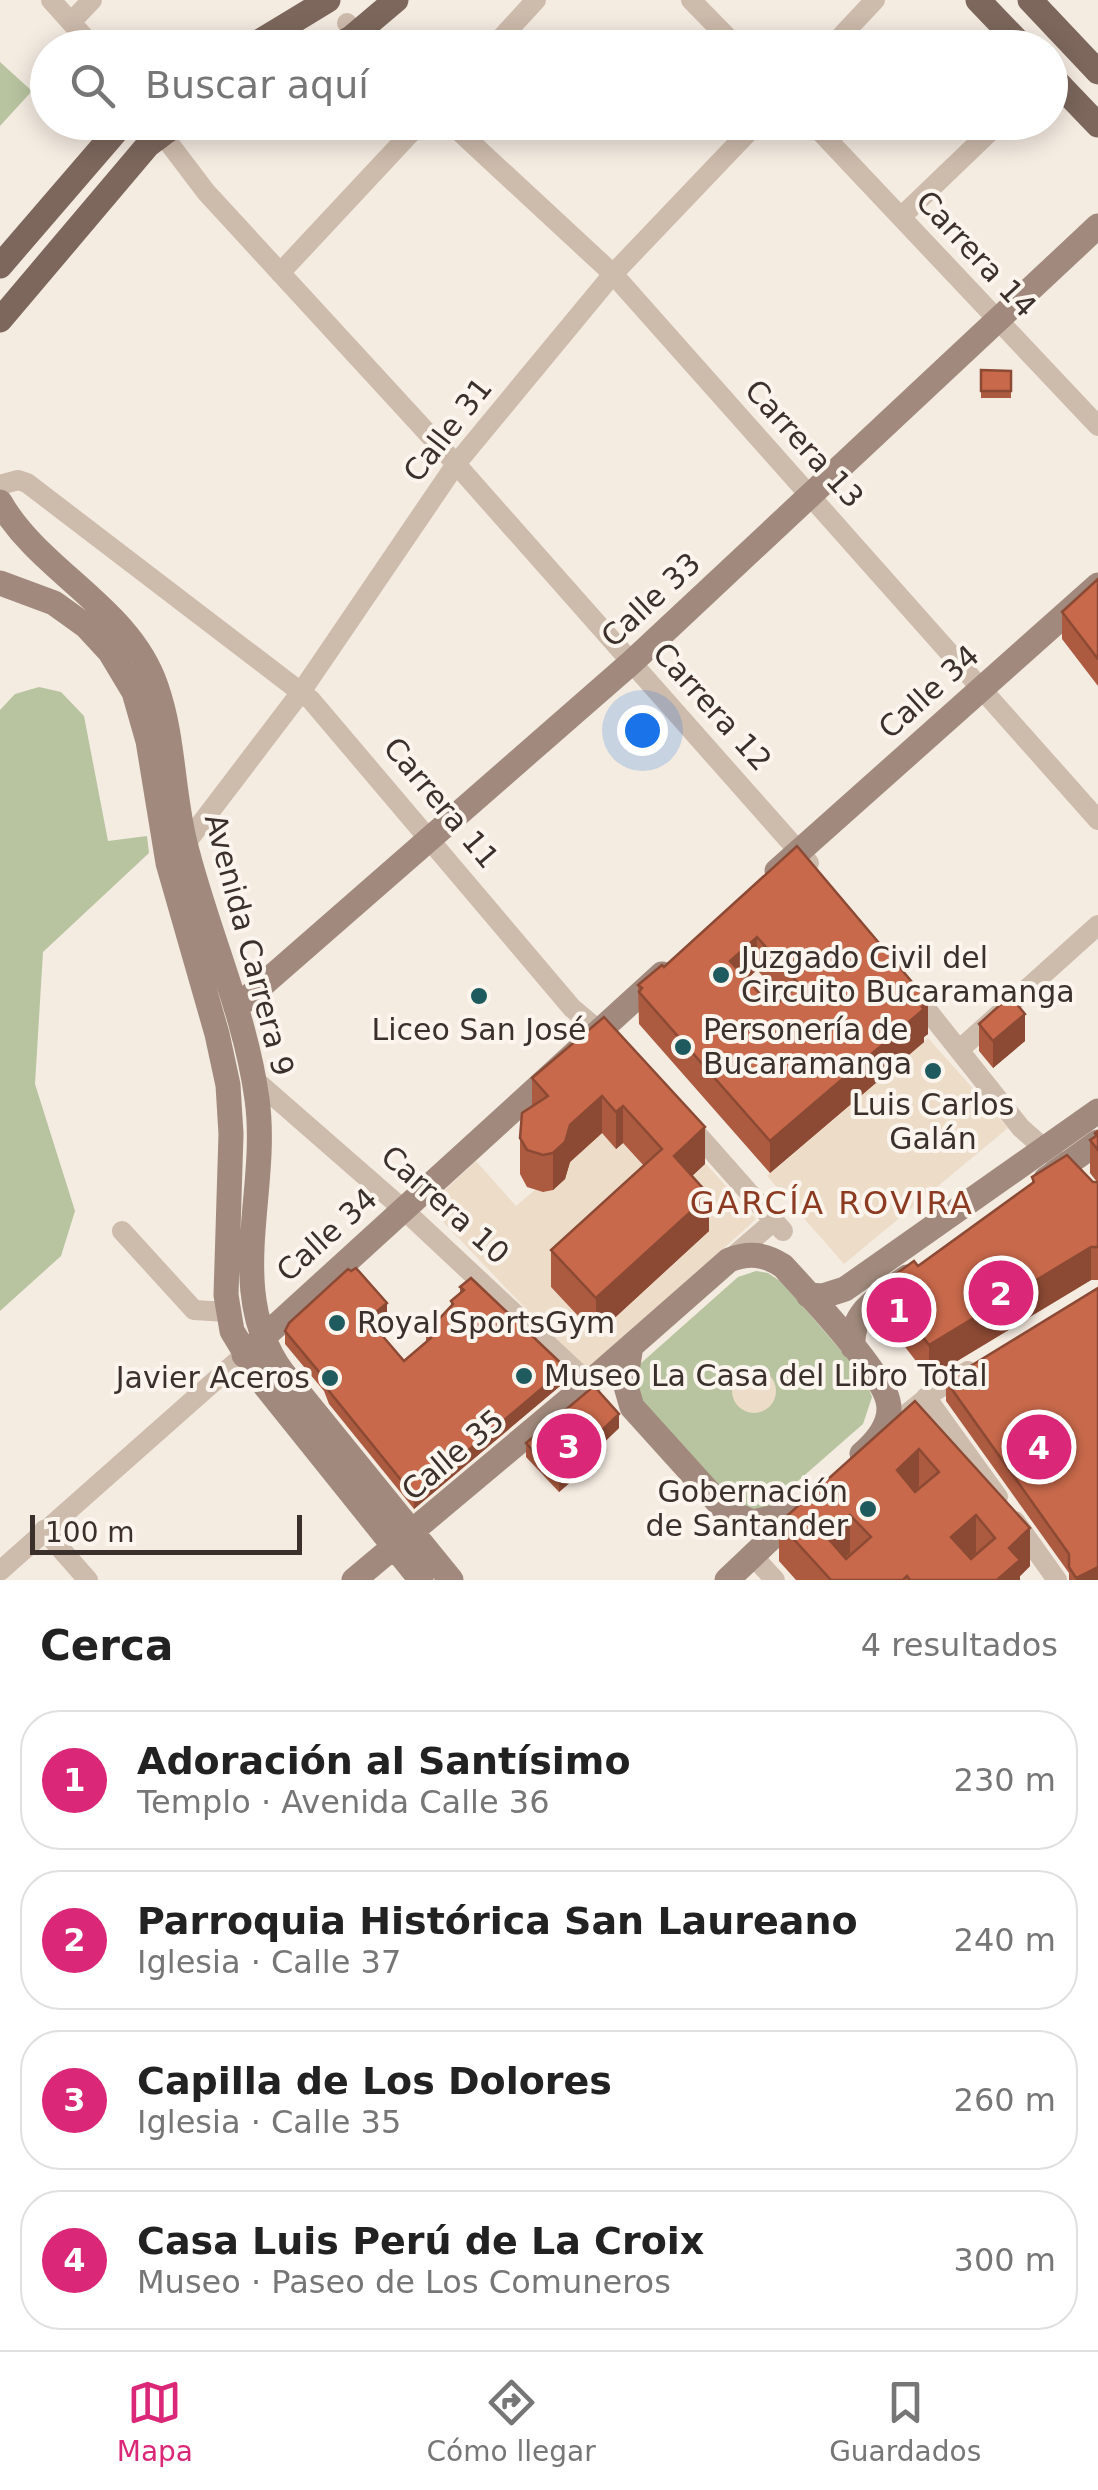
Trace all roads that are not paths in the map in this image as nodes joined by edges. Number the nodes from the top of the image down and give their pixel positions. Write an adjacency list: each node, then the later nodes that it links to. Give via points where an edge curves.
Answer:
1 (51, 0): 11 (street)
2 (92, 0): 11 (street)
3 (370, 0): 14 (main road)
4 (396, 0): 15 (main road)
5 (536, 0): 16 (street)
6 (691, 0): 17 (street)
7 (875, 0): 18 (street)
8 (978, 0): 19 (main road)
9 (1030, 0): 20 (main road)
10 (308, 3): 13 (main road)
11 (71, 22): 12 (street)
12 (78, 30)
13 (272, 30)
14 (360, 30)
15 (363, 30)
16 (508, 30)
17 (720, 30)
18 (847, 30)
19 (1007, 30)
20 (1058, 30)
21 (1068, 40): 22 (main road)
22 (1098, 72)
23 (1068, 91): 24 (main road)
24 (1098, 125)
25 (108, 140): 35 (main road)
26 (152, 140): 38 (main road)
27 (172, 140): 36 (street, Carrera 12, via 196,180)
28 (404, 140): 36 (street)
29 (468, 140): 37 (street, Carrera 13)
30 (741, 140): 37 (street, Calle 31)
31 (828, 140): 33 (street, Carrera 14)
32 (981, 140): 33 (street)
33 (900, 217): 39 (street, Carrera 14)
34 (1098, 226): 39 (main road, Calle 33)
35 (0, 266)
36 (280, 272): 41 (street, Carrera 12)
37 (613, 274): 41 (street, Calle 31); 43 (street, Carrera 13)
38 (0, 320)
39 (998, 320): 40 (street, Carrera 14); 43 (main road, Calle 33)
40 (1098, 426)
41 (456, 464): 47 (street, Carrera 12); 49 (street, Calle 31)
42 (0, 485): 49 (street, Carrera 11, via 27,483)
43 (810, 496): 47 (main road, Calle 33); 48 (street, Carrera 13)
44 (0, 502): 50 (main road, Avenida Carrera 9, via 29,543 102,608 148,666 165,716)
45 (0, 584): 55 (main road, Avenida Carrera 9, via 71,614 122,669 142,714)
46 (1098, 585): 48 (main road, Calle 34)
47 (632, 662): 53 (main road, Calle 33); 54 (street, Carrera 12)
48 (982, 688): 52 (street, Carrera 13); 54 (main road, Calle 34)
49 (301, 692): 51 (street, Calle 31); 53 (street, Carrera 11)
50 (175, 785): 51 (street); 55 (main road, Avenida Carrera 9)
51 (218, 800): 55 (street, Calle 31)
52 (1098, 820)
53 (429, 839): 61 (main road, Calle 33); 62 (street, Carrera 11)
54 (800, 851): 56 (street, Carrera 12); 57 (main road, Calle 34)
55 (177, 854): 61 (main road, Avenida Carrera 9); 77 (main road, Avenida Carrera 9, via 232,1109)
56 (824, 882)
57 (756, 891)
58 (1098, 925): 63 (street)
59 (682, 957): 62 (main road, Calle 34)
60 (896, 972): 63 (street)
61 (236, 1008): 65 (main road, Avenida Carrera 9)
62 (599, 1031): 64 (street, Carrera 11); 72 (main road, Calle 34)
63 (958, 1050): 69 (street)
64 (626, 1054)
65 (254, 1079): 72 (street, Carrera 10); 79 (main road, Avenida Carrera 9, via 260,1144)
66 (677, 1110): 74 (street, Calle 35, via 778,1226)
67 (1098, 1110): 69 (main road)
68 (1098, 1142): 70 (main road)
69 (1044, 1149): 70 (street); 76 (main road, via 846,1289)
70 (1072, 1174): 71 (main road)
71 (1021, 1197)
72 (404, 1210): 79 (main road, Calle 34); 82 (street, Carrera 10)
73 (122, 1230): 77 (street, via 194,1310)
74 (729, 1260): 76 (main road, via 755,1254 774,1260); 78 (main road, Calle 35)
75 (925, 1265): 80 (main road, via 858,1316)
76 (808, 1294): 80 (main road)
77 (227, 1312): 79 (main road, Avenida Carrera 9)
78 (631, 1346): 82 (main road, Calle 35); 87 (main road, via 625,1384 632,1407 725,1510 752,1522)
79 (253, 1347): 88 (street, Calle 34); 89 (main road, Avenida Carrera 9, via 266,1387)
80 (853, 1347): 84 (main road, via 888,1400)
81 (984, 1361): 83 (street)
82 (589, 1383): 89 (main road, Calle 35)
83 (926, 1398): 84 (street); 98 (street)
84 (879, 1439): 85 (main road)
85 (845, 1470)
86 (822, 1490): 87 (main road)
87 (800, 1510): 90 (main road)
88 (44, 1530): 91 (street, Calle 34); 92 (street)
89 (403, 1539): 93 (main road, Calle 35); 94 (main road, Avenida Carrera 9); 95 (main road, Avenida Carrera 9)
90 (752, 1555): 96 (main road); 97 (street)
91 (0, 1571)
92 (88, 1580)
93 (354, 1580)
94 (422, 1580)
95 (452, 1580)
96 (727, 1580)
97 (774, 1580)
98 (1058, 1580)

